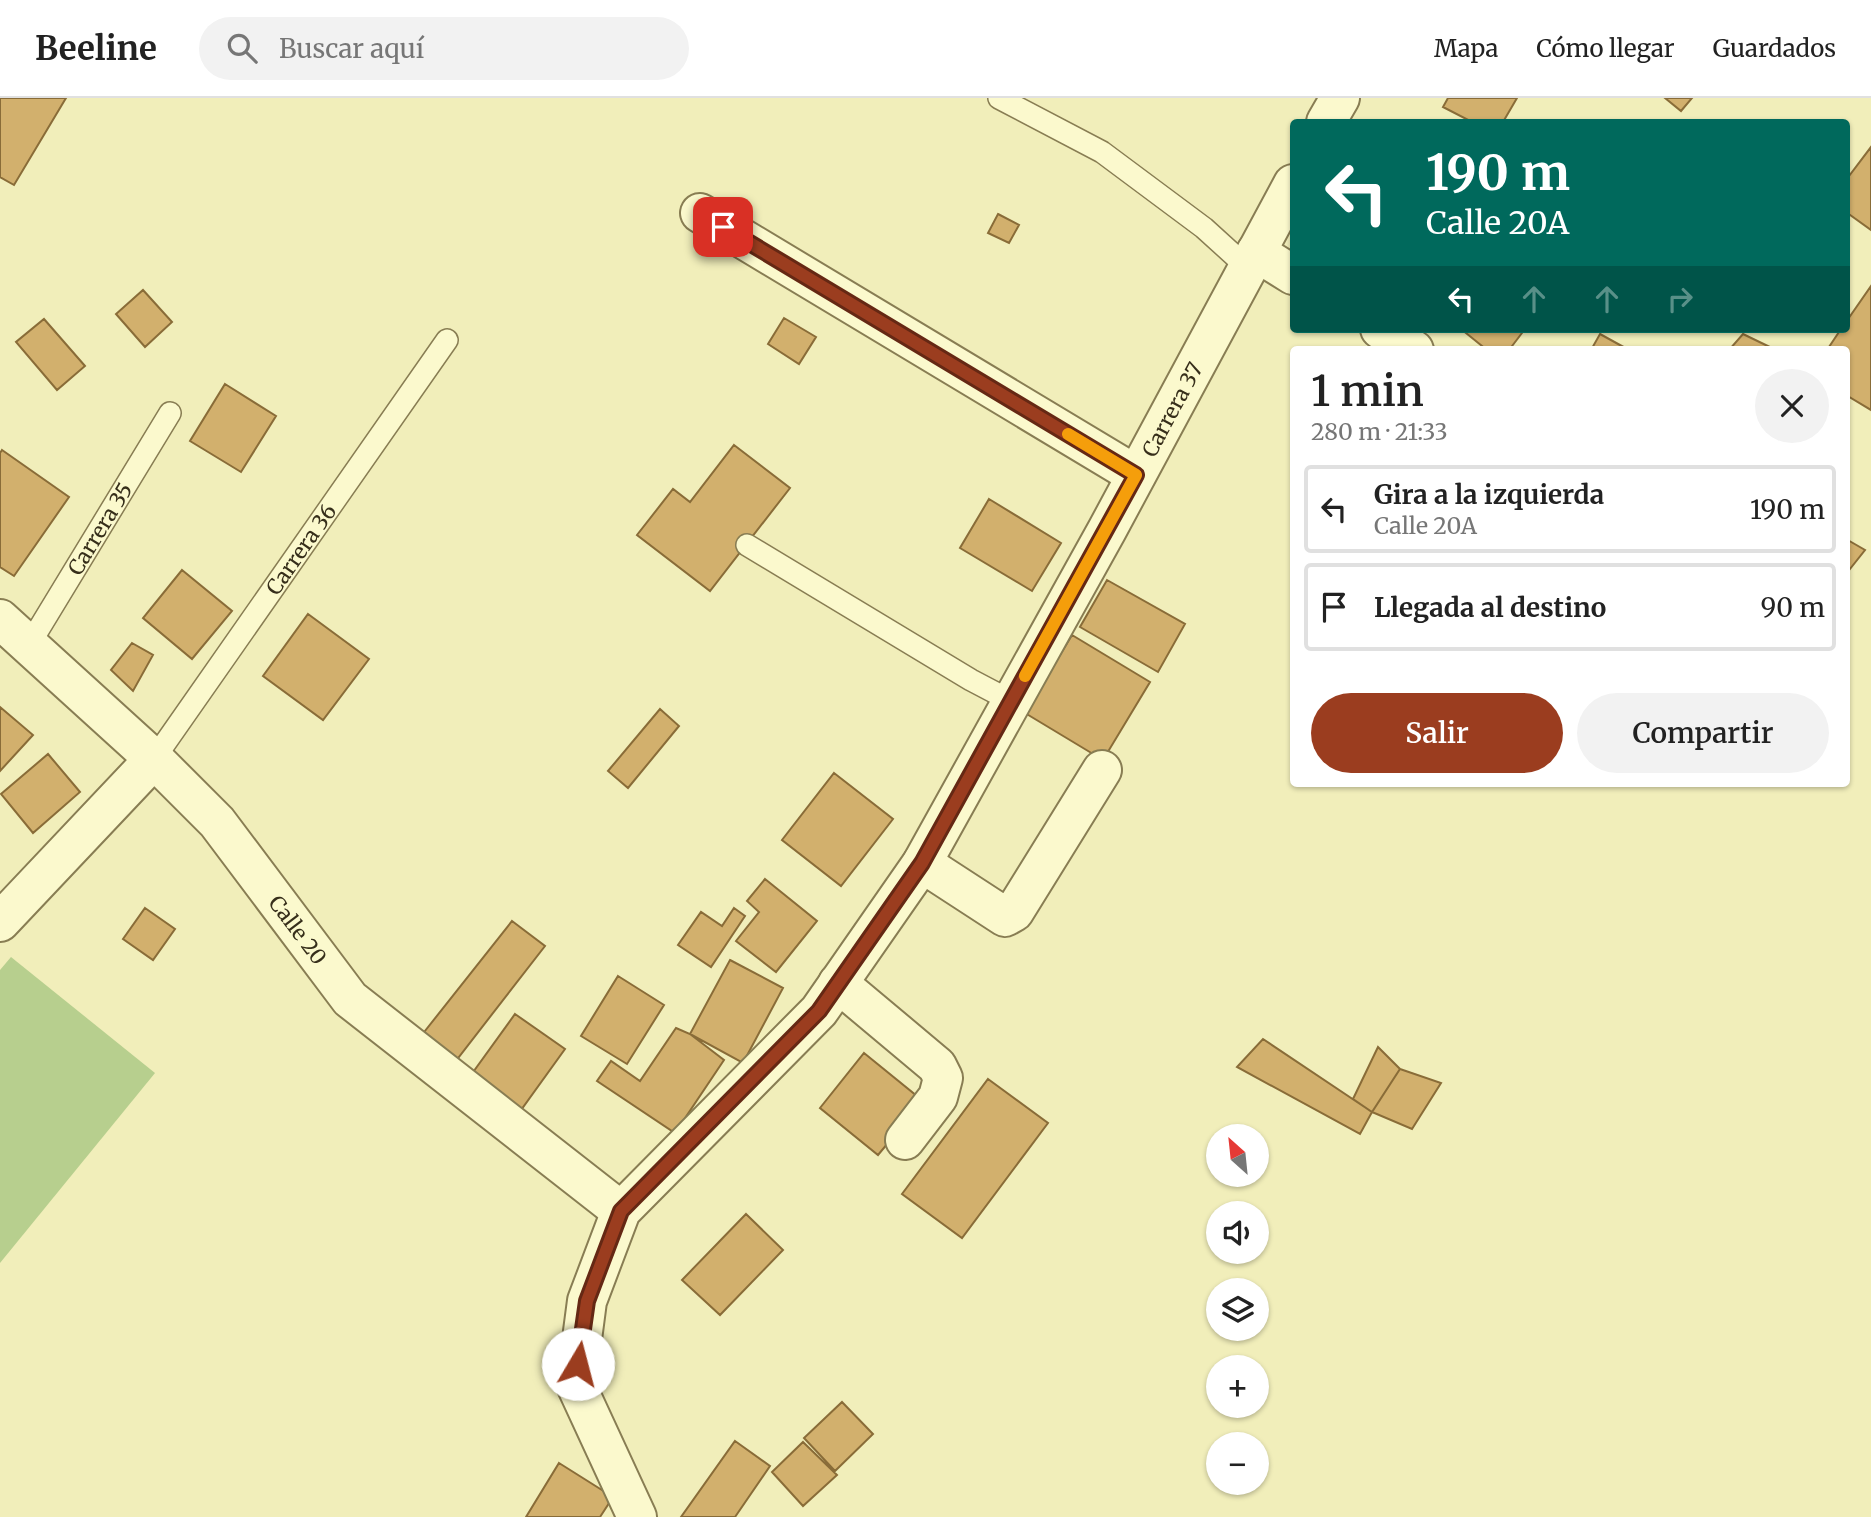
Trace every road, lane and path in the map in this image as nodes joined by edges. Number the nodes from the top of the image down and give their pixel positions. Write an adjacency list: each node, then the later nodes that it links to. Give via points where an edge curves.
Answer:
1 (999, 98): 6 (lane, via 1102,152)
2 (1340, 98): 3 (street)
3 (1328, 119)
4 (1290, 190): 6 (street, Carrera 37)
5 (699, 214): 12 (street)
6 (1252, 260): 7 (street); 12 (street, Carrera 37)
7 (1290, 274)
8 (1386, 333): 10 (street)
9 (447, 340): 17 (lane, Carrera 36)
10 (1408, 346)
11 (170, 413): 15 (lane, Carrera 35)
12 (1136, 475): 16 (street, Carrera 37)
13 (747, 545): 16 (lane)
14 (0, 619): 15 (street, Calle 20)
15 (29, 645): 17 (street, Calle 20)
16 (1011, 701): 19 (street, Carrera 37)
17 (154, 759): 20 (street); 23 (street, Calle 20, via 217,822 350,999)
18 (1102, 770): 19 (street, via 1014,912 1005,917)
19 (922, 863): 21 (street, Carrera 37)
20 (0, 922)
21 (838, 983): 22 (street, via 937,1066 943,1078 937,1097); 23 (street, Carrera 37, via 819,1011)
22 (905, 1140)
23 (621, 1211): 24 (street, Carrera 37, via 587,1301 576,1385)
24 (637, 1517)

